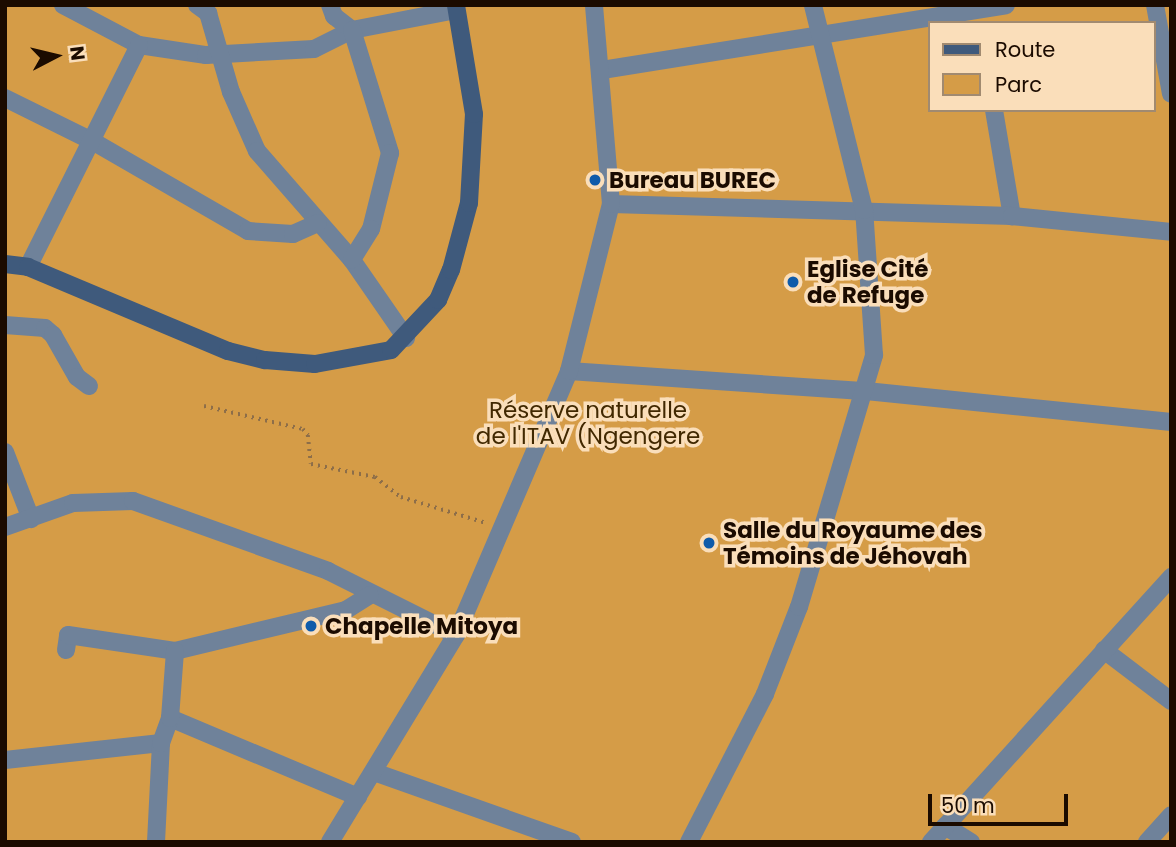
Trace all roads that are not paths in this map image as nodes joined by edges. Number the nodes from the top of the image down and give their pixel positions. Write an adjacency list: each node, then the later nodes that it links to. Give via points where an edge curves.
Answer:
1 (62, 5): 12 (street)
2 (330, 5): 10 (street, via 334,16)
3 (594, 5): 14 (street)
4 (813, 5): 11 (street)
5 (1006, 5): 9 (street)
6 (1155, 5): 15 (street)
7 (207, 8): 13 (street)
8 (456, 8): 10 (street); 28 (main road, via 474,114 469,203 438,300)
9 (970, 14): 11 (street)
10 (352, 30): 13 (street, via 314,49); 24 (street, via 390,153 371,229)
11 (821, 32): 14 (street); 20 (street)
12 (139, 46): 13 (street); 18 (street)
13 (218, 54): 22 (street, via 257,151)
14 (602, 70): 19 (street)
15 (1171, 94)
16 (5, 98): 18 (street)
17 (994, 112): 21 (street)
18 (93, 142): 22 (street, via 248,231 293,234); 26 (street)
19 (611, 204): 20 (street); 29 (street)
20 (864, 210): 21 (street); 31 (street, via 874,355)
21 (1012, 216): 23 (street)
22 (318, 223): 24 (street)
23 (1171, 232)
24 (352, 260): 28 (street)
25 (5, 264): 26 (main road)
26 (28, 267): 28 (main road, via 228,351 265,360 315,363 368,357 391,350)
27 (5, 325): 30 (street, via 45,328 77,377)
28 (406, 338)
29 (569, 371): 31 (street, via 723,385); 38 (street)
30 (89, 386)
31 (866, 391): 32 (street); 53 (street, via 799,607 765,694)
32 (1171, 422)
33 (5, 452): 34 (street)
34 (31, 519): 35 (street); 37 (street, via 73,503 133,501 328,571)
35 (5, 527)
36 (1171, 577): 40 (street)
37 (370, 595): 38 (street); 41 (street, via 345,610)
38 (456, 635): 46 (street)
39 (66, 650): 41 (street, via 68,635)
40 (1104, 650): 42 (street); 49 (street)
41 (175, 651): 43 (street)
42 (1171, 701)
43 (170, 718): 44 (street); 47 (street)
44 (161, 743): 45 (street); 50 (street)
45 (5, 760)
46 (374, 772): 47 (street); 52 (street)
47 (358, 797): 51 (street)
48 (1171, 815): 56 (street)
49 (945, 826): 54 (street); 55 (street)
50 (156, 842)
51 (330, 842)
52 (572, 842)
53 (689, 842)
54 (931, 842)
55 (971, 842)
56 (1147, 842)

